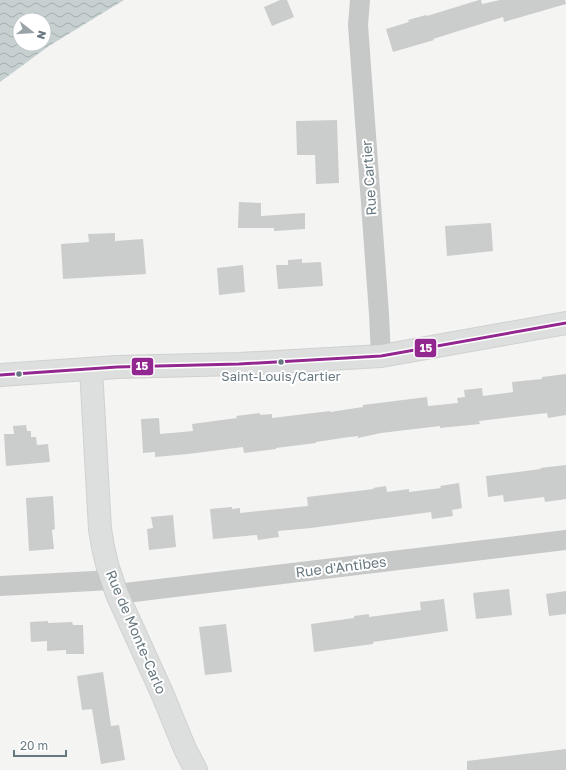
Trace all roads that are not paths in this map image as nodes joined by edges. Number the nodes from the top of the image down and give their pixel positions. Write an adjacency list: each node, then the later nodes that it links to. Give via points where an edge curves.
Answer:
1 (360, 0): 3 (street, Rue Cartier, via 358,25)
2 (566, 323): 3 (main road)
3 (381, 356): 4 (main road)
4 (91, 369): 5 (main road); 8 (main road, Rue de Monte-Carlo, via 100,529)
5 (0, 375)
6 (566, 540): 8 (street, Rue d'Antibes)
7 (0, 586): 8 (street, Rue d'Antibes)
8 (115, 587): 9 (main road, Rue de Monte-Carlo)
9 (196, 770)

